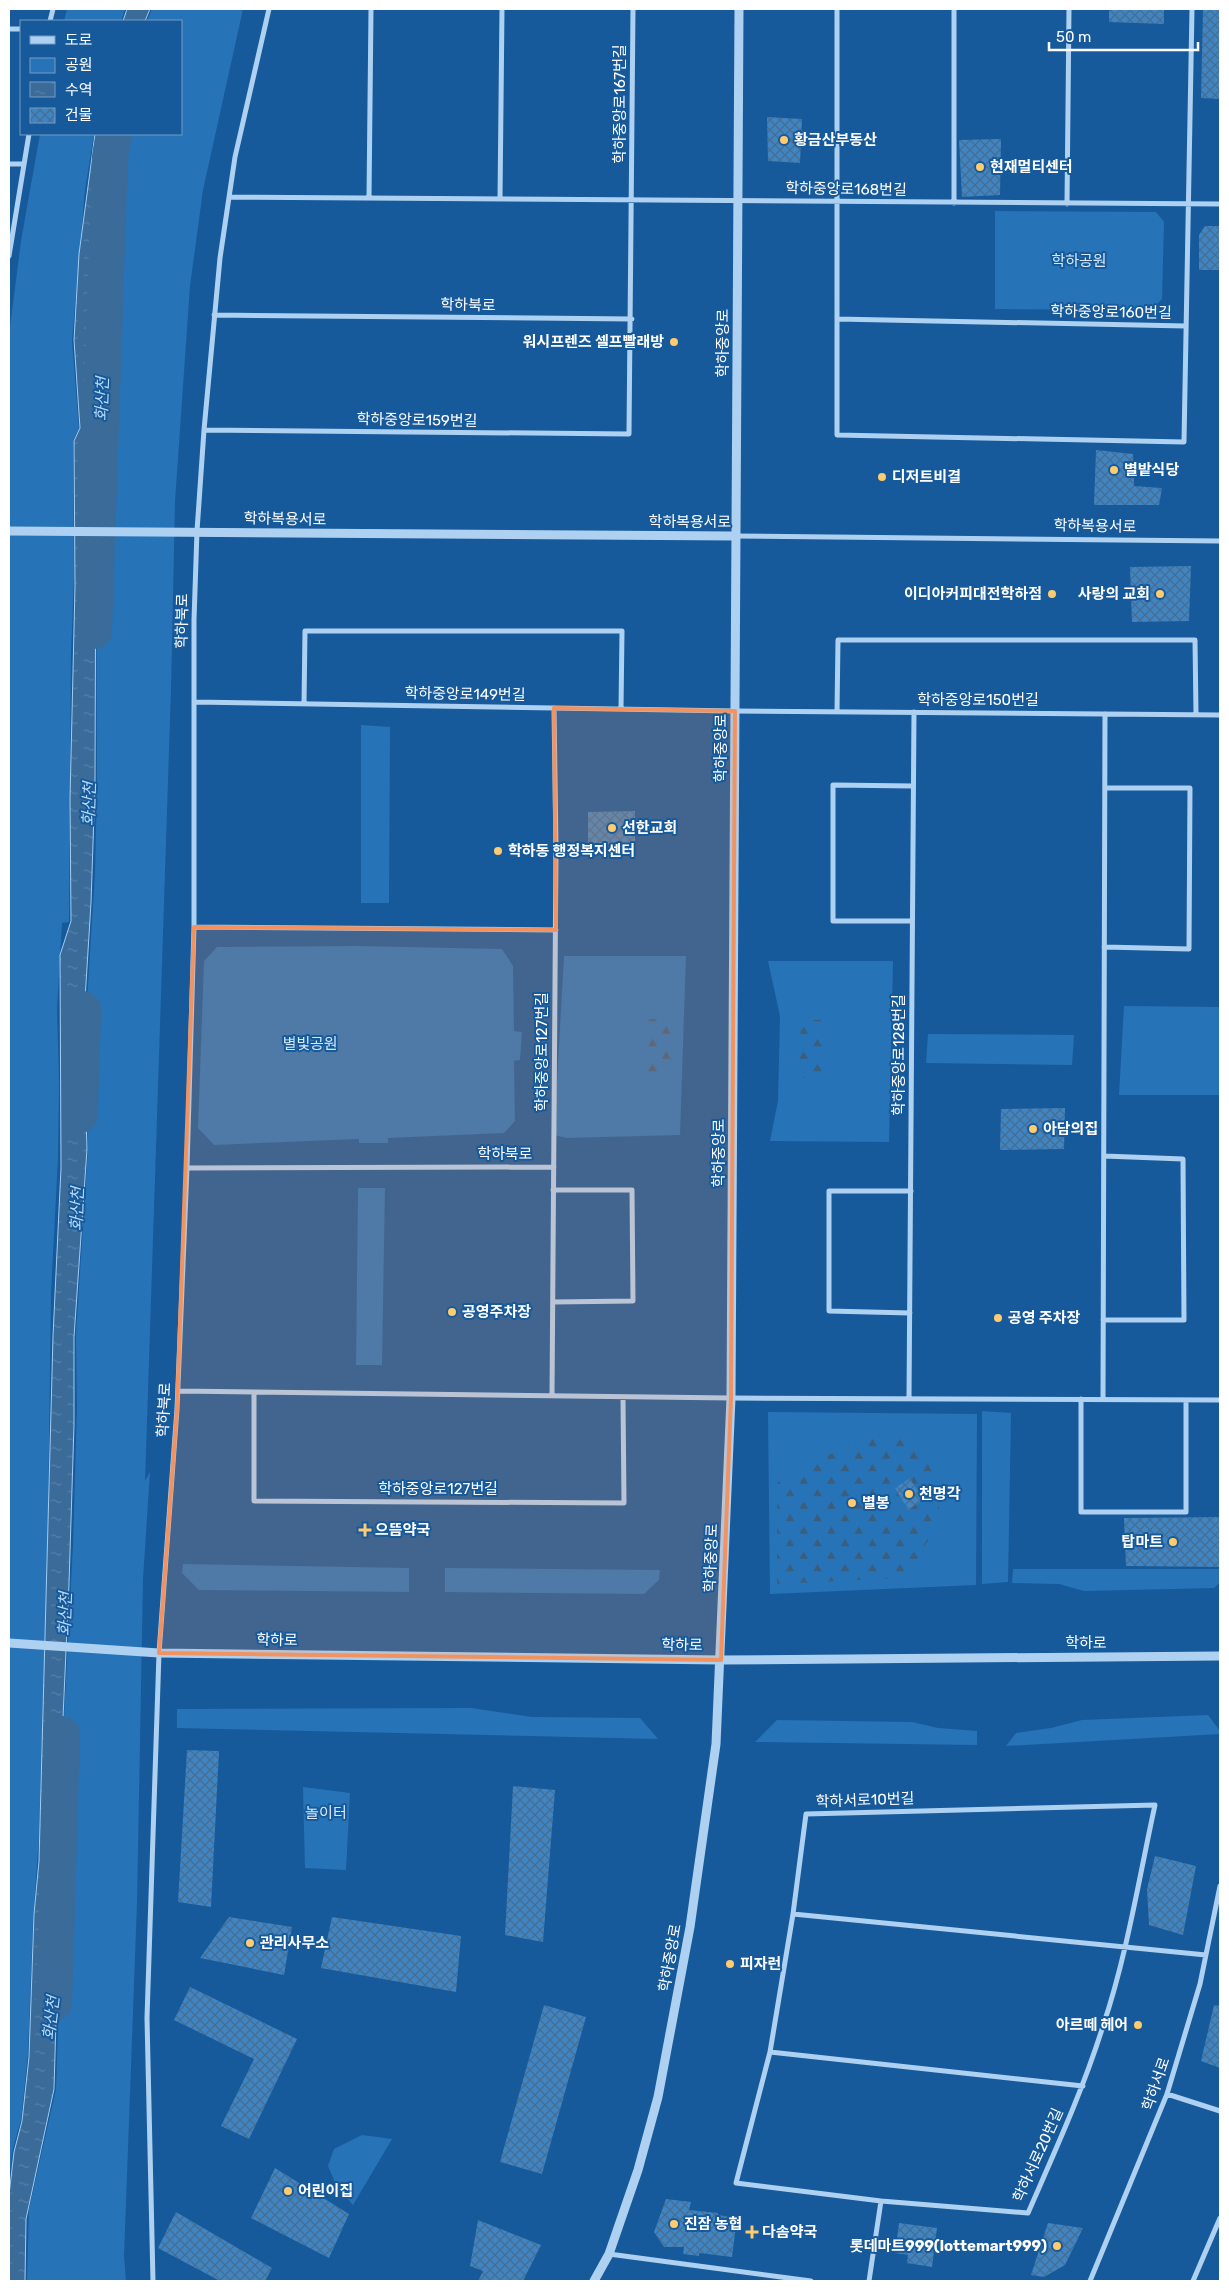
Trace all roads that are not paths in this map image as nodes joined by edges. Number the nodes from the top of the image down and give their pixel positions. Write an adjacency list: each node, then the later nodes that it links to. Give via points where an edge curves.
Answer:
1 (269, 9): 13 (street, 학하북로, via 236,157)
2 (371, 9): 14 (street)
3 (502, 9): 15 (street)
4 (633, 9): 16 (street, 학하중앙로167번길)
5 (739, 9): 17 (street, 학하중앙로)
6 (837, 9): 18 (street)
7 (954, 9): 19 (street)
8 (1069, 9): 20 (street)
9 (1192, 9): 21 (street)
10 (29, 135): 12 (street)
11 (9, 164): 12 (street)
12 (23, 164): 23 (street)
13 (231, 197): 14 (street); 24 (street, 학하북로)
14 (369, 198): 15 (street)
15 (500, 199): 16 (street)
16 (632, 200): 17 (street); 25 (street, 학하중앙로167번길)
17 (738, 201): 18 (street, 학하중앙로168번길); 32 (street, 학하중앙로)
18 (837, 202): 19 (street, 학하중앙로168번길); 26 (street)
19 (954, 203): 20 (street, 학하중앙로168번길)
20 (1067, 204): 21 (street, 학하중앙로168번길)
21 (1189, 204): 22 (street, 학하중앙로168번길); 27 (street)
22 (1220, 204)
23 (9, 256)
24 (214, 315): 25 (street, 학하북로); 28 (street, 학하북로)
25 (632, 319): 29 (street, 학하중앙로167번길)
26 (837, 319): 27 (street, 학하중앙로160번길); 27 (street, 학하중앙로160번길, via 837,435 1184,442)
27 (1186, 326)
28 (204, 430): 29 (street, 학하중앙로159번길); 31 (street, 학하북로)
29 (629, 434)
30 (9, 531): 31 (street, 학하복용서로)
31 (197, 531): 32 (street, 학하복용서로); 34 (street, 학하북로)
32 (736, 536): 33 (street, 학하복용서로); 38 (street, 학하중앙로)
33 (1220, 541)
34 (194, 702): 35 (street, 학하중앙로149번길); 47 (street, 학하북로)
35 (304, 704): 36 (street, 학하중앙로149번길); 37 (street, via 305,631 622,631)
36 (554, 708): 37 (street, 학하중앙로149번길); 48 (street, 학하중앙로127번길)
37 (621, 709): 38 (street, 학하중앙로149번길)
38 (735, 711): 39 (street, 학하중앙로150번길); 62 (street, 학하중앙로)
39 (837, 712): 40 (street, 학하중앙로150번길); 42 (street, via 838,640 1195,640)
40 (914, 712): 41 (street, 학하중앙로150번길); 44 (street, 학하중앙로128번길)
41 (1105, 714): 42 (street, 학하중앙로150번길); 45 (street)
42 (1196, 714): 43 (street, 학하중앙로150번길)
43 (1220, 714)
44 (913, 786): 46 (street, 학하중앙로128번길); 46 (street, via 833,785 833,921)
45 (1105, 788): 49 (street); 49 (street, via 1190,788 1189,949)
46 (912, 922): 54 (street, 학하중앙로128번길)
47 (194, 928): 48 (street); 52 (street, 학하북로)
48 (556, 930): 51 (street, 학하중앙로127번길)
49 (1104, 947): 50 (street)
50 (1104, 1156): 57 (street); 57 (street, via 1183,1158 1184,1320)
51 (554, 1167): 52 (street, 학하북로); 53 (street, 학하중앙로127번길)
52 (187, 1168): 58 (street, 학하북로)
53 (554, 1190): 55 (street, 학하중앙로127번길); 55 (street, via 632,1190 633,1301)
54 (911, 1191): 56 (street, 학하중앙로128번길); 56 (street, via 829,1190 829,1311)
55 (552, 1302): 60 (street, 학하중앙로127번길)
56 (910, 1313): 63 (street, 학하중앙로128번길)
57 (1103, 1320): 65 (street)
58 (178, 1391): 59 (street); 69 (street, 학하북로)
59 (254, 1392): 60 (street); 61 (street, 학하중앙로127번길, via 254,1501 624,1503)
60 (552, 1396): 61 (street)
61 (623, 1397): 62 (street)
62 (731, 1398): 63 (street); 71 (street, 학하중앙로)
63 (909, 1399): 64 (street)
64 (1081, 1399): 65 (street); 66 (street, via 1082,1512 1186,1512)
65 (1103, 1399): 66 (street)
66 (1186, 1400): 67 (street)
67 (1220, 1400)
68 (9, 1643): 69 (street, 학하로)
69 (159, 1653): 71 (street, 학하로); 84 (street, 학하북로, via 147,2018)
70 (1220, 1656): 71 (street, 학하로)
71 (721, 1660): 83 (street, 학하중앙로, via 716,1744 689,1937 658,2097 638,2170)
72 (1220, 1886): 75 (street, 학하서로)
73 (793, 1914): 74 (street); 74 (street, 학하서로10번길, via 806,1814 1155,1805); 76 (street, 학하서로20번길)
74 (1125, 1946): 75 (street); 77 (street, via 1104,2025)
75 (1206, 1955): 78 (street, 학하서로)
76 (770, 2052): 77 (street); 80 (street, 학하서로20번길, via 736,2183)
77 (1083, 2086): 80 (street, 학하서로20번길, via 1028,2213)
78 (1167, 2094): 79 (street); 88 (street, 학하서로)
79 (1220, 2111)
80 (881, 2201): 87 (street)
81 (1220, 2218): 82 (street)
82 (1219, 2225): 89 (street)
83 (609, 2254): 85 (street, 학하중앙로); 86 (street)
84 (152, 2281)
85 (594, 2281)
86 (812, 2281)
87 (870, 2281)
88 (1090, 2281)
89 (1193, 2281)

